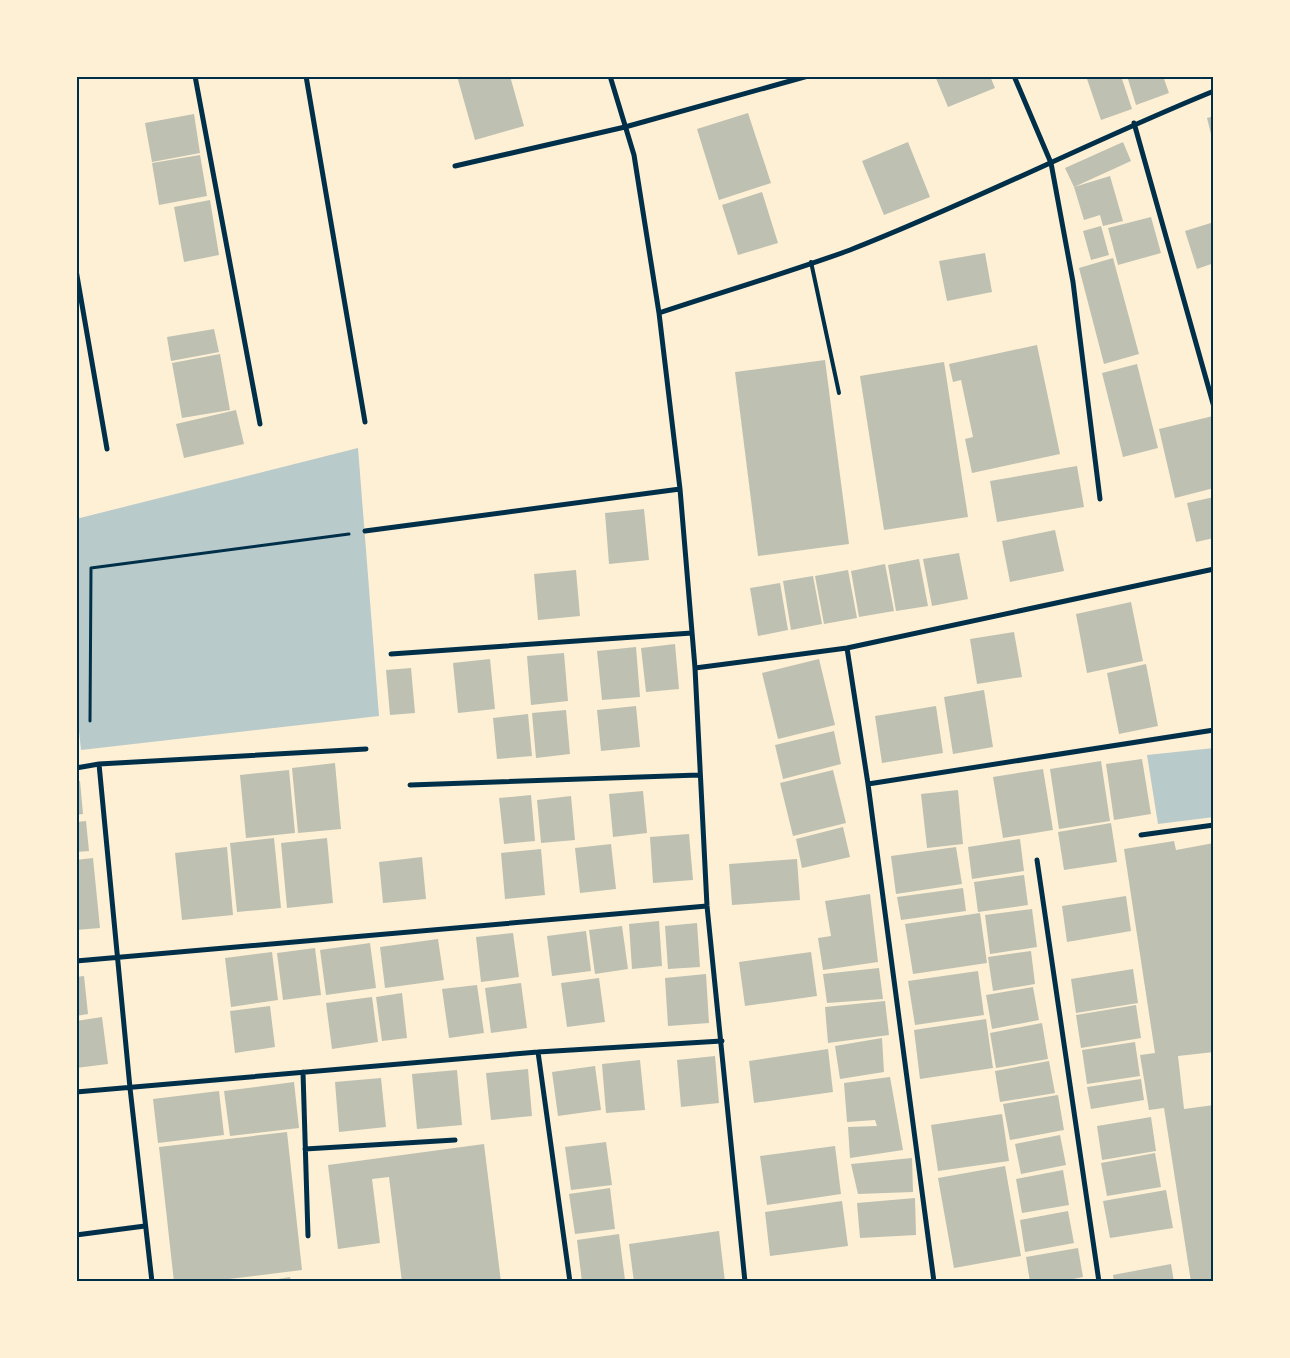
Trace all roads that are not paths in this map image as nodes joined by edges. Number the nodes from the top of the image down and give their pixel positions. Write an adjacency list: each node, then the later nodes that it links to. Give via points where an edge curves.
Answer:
1 (195, 76): 17 (street)
2 (306, 76): 16 (street)
3 (610, 76): 8 (street)
4 (808, 76): 8 (street)
5 (1014, 76): 9 (street)
6 (1214, 90): 7 (street)
7 (1134, 123): 9 (street); 15 (street)
8 (625, 127): 10 (street); 13 (street, via 634,155)
9 (1051, 163): 11 (street, via 849,250); 20 (street, via 1073,282)
10 (455, 166)
11 (811, 262): 13 (street); 14 (lane)
12 (76, 270): 18 (street)
13 (659, 313): 19 (street)
14 (839, 393)
15 (1214, 407)
16 (365, 422)
17 (260, 424)
18 (108, 449)
19 (680, 489): 21 (street); 23 (street)
20 (1100, 499)
21 (365, 532)
22 (1214, 569): 24 (street)
23 (692, 633): 25 (street); 26 (street)
24 (847, 648): 26 (street); 32 (street)
25 (391, 654)
26 (696, 668): 31 (street)
27 (1214, 730): 32 (street)
28 (366, 749): 29 (street)
29 (99, 764): 30 (street); 38 (street)
30 (76, 768)
31 (699, 775): 33 (street); 37 (street)
32 (868, 784): 53 (street)
33 (410, 785)
34 (1214, 824): 35 (street)
35 (1141, 835)
36 (1037, 860): 54 (street)
37 (708, 906): 38 (street); 40 (street)
38 (117, 958): 39 (street); 43 (street)
39 (76, 961)
40 (722, 1041): 41 (street); 52 (street)
41 (538, 1052): 42 (street); 51 (street)
42 (303, 1072): 43 (street); 46 (street)
43 (130, 1088): 44 (street); 47 (street)
44 (76, 1092)
45 (455, 1140): 46 (street)
46 (305, 1149): 49 (street)
47 (145, 1226): 48 (street); 50 (street)
48 (76, 1235)
49 (308, 1236)
50 (152, 1282)
51 (570, 1282)
52 (745, 1282)
53 (934, 1282)
54 (1099, 1282)

